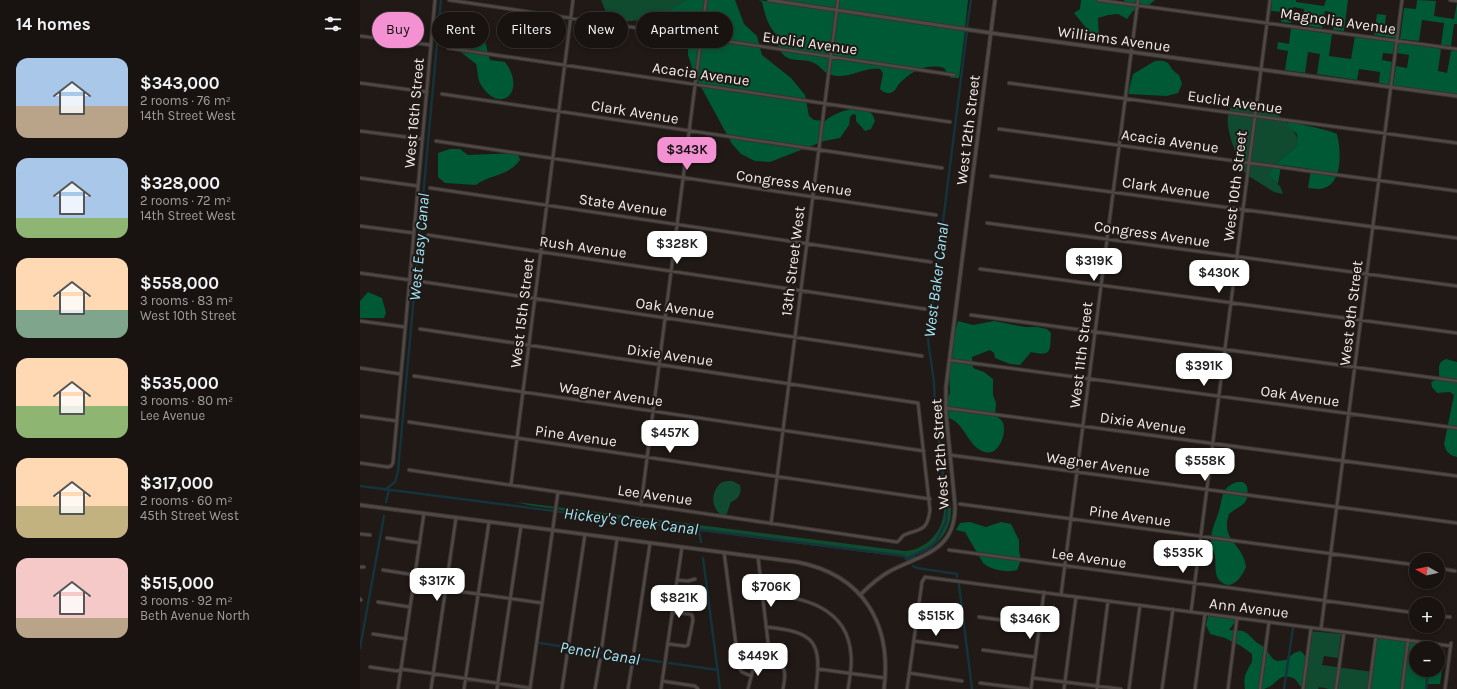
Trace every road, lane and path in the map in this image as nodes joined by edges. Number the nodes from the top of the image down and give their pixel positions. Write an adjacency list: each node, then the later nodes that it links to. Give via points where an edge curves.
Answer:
1 (435, 0): 24 (street, West 16th Street)
2 (449, 0): 17 (street, Euclid Avenue)
3 (573, 0): 17 (street, West 15th Street)
4 (706, 0): 16 (street)
5 (769, 0): 15 (street, Williams Avenue)
6 (838, 0): 15 (street, 13th Street West)
7 (996, 0): 20 (street, West 12th Street)
8 (1098, 0): 14 (street, Magnolia Avenue)
9 (1138, 0): 14 (street, West 11th Street)
10 (1270, 0): 18 (street, West 10th Street)
11 (1402, 0): 22 (street, West 9th Street)
12 (1450, 0): 13 (street)
13 (1457, 1)
14 (1137, 5): 18 (street, Magnolia Avenue); 28 (street, West 11th Street)
15 (836, 10): 20 (street, Williams Avenue); 29 (street, 13th Street West)
16 (704, 12)
17 (571, 18): 19 (street, Euclid Avenue); 30 (street, West 15th Street)
18 (1267, 23): 22 (street, Magnolia Avenue); 31 (street, West 10th Street)
19 (636, 28)
20 (991, 33): 28 (street, Williams Avenue); 105 (street, West 12th Street)
21 (360, 36): 24 (street)
22 (1397, 40): 27 (street, Magnolia Avenue); 36 (street, West 9th Street)
23 (733, 42): 29 (street, Euclid Avenue)
24 (431, 45): 37 (street, West 16th Street)
25 (448, 48): 30 (street, Acacia Avenue)
26 (700, 48): 35 (street)
27 (1457, 48)
28 (1131, 52): 31 (street, Williams Avenue); 40 (street, West 11th Street)
29 (831, 57): 32 (street, Euclid Avenue); 41 (street, 13th Street West)
30 (565, 65): 35 (street, Acacia Avenue); 42 (street, West 15th Street)
31 (1262, 69): 36 (street, Williams Avenue); 43 (street, West 10th Street)
32 (954, 75)
33 (360, 83): 37 (street)
34 (1009, 83): 40 (street, Euclid Avenue)
35 (695, 84): 41 (street, Acacia Avenue); 47 (street)
36 (1392, 87): 39 (street, Williams Avenue); 48 (street, West 9th Street)
37 (427, 92): 49 (street, West 16th Street)
38 (442, 94): 42 (street, Clark Avenue)
39 (1457, 96)
40 (1125, 99): 43 (street, Euclid Avenue); 52 (street, West 11th Street)
41 (825, 104): 44 (street, Acacia Avenue); 53 (street, 13th Street West)
42 (559, 112): 47 (street, Clark Avenue); 54 (street, West 15th Street)
43 (1256, 116): 48 (street, Euclid Avenue); 55 (street, West 10th Street)
44 (950, 122)
45 (999, 129): 52 (street, Acacia Avenue)
46 (360, 131): 49 (street)
47 (689, 131): 53 (street, Clark Avenue); 59 (street)
48 (1385, 134): 51 (street, Euclid Avenue); 60 (street, West 9th Street)
49 (422, 139): 61 (street, West 16th Street)
50 (436, 141): 54 (street, Congress Avenue)
51 (1457, 143)
52 (1119, 146): 55 (street, Acacia Avenue); 64 (street, West 11th Street)
53 (819, 150): 56 (street, Clark Avenue); 65 (street, 13th Street West)
54 (553, 158): 59 (street, Congress Avenue); 66 (street, West 15th Street)
55 (1249, 163): 60 (street, Acacia Avenue); 67 (street, West 10th Street)
56 (942, 168)
57 (991, 176): 64 (street, Clark Avenue)
58 (360, 178): 61 (street)
59 (683, 178): 65 (street, Congress Avenue); 70 (street)
60 (1379, 181): 63 (street, Acacia Avenue); 72 (street, West 9th Street)
61 (418, 186): 73 (street, West 16th Street)
62 (430, 188): 66 (street, State Avenue)
63 (1457, 191)
64 (1113, 192): 67 (street, Clark Avenue); 76 (street, West 11th Street)
65 (813, 197): 68 (street, Congress Avenue); 77 (street, 13th Street West)
66 (547, 205): 70 (street, State Avenue); 78 (street, West 15th Street)
67 (1243, 210): 72 (street, Clark Avenue); 79 (street, West 10th Street)
68 (936, 215)
69 (987, 223): 76 (street, Congress Avenue)
70 (677, 224): 77 (street, State Avenue); 82 (street)
71 (360, 226): 73 (street)
72 (1373, 227): 75 (street, Clark Avenue); 84 (street, West 9th Street)
73 (414, 233): 85 (street, West 16th Street)
74 (428, 235): 78 (street, Rush Avenue)
75 (1457, 238)
76 (1107, 239): 79 (street, Congress Avenue); 87 (street, West 11th Street)
77 (807, 244): 80 (street, State Avenue); 89 (street, 13th Street West)
78 (541, 252): 82 (street, Rush Avenue); 90 (street, West 15th Street)
79 (1237, 256): 84 (street, Congress Avenue); 91 (street, West 10th Street)
80 (931, 262)
81 (980, 269): 87 (street)
82 (671, 271): 89 (street, Rush Avenue); 94 (street)
83 (360, 273): 85 (street)
84 (1367, 274): 88 (street, Congress Avenue); 95 (street, West 9th Street)
85 (410, 280): 97 (street, West 16th Street)
86 (424, 282): 90 (street, Oak Avenue)
87 (1101, 285): 91 (street); 99 (street, West 11th Street)
88 (1457, 286)
89 (801, 290): 92 (street, Rush Avenue); 101 (street, 13th Street West)
90 (535, 298): 94 (street, Oak Avenue); 102 (street, West 15th Street)
91 (1231, 303): 95 (street); 103 (street, West 10th Street)
92 (925, 308)
93 (971, 315): 99 (street)
94 (665, 318): 101 (street, Oak Avenue); 106 (street)
95 (1361, 320): 100 (street); 107 (street, West 9th Street)
96 (360, 321): 97 (street)
97 (405, 327): 109 (street, West 16th Street)
98 (420, 329): 102 (street, Dixie Avenue)
99 (1095, 332): 103 (street); 111 (street, West 11th Street)
100 (1457, 333)
101 (795, 337): 104 (street, Oak Avenue); 113 (street, 13th Street West)
102 (529, 345): 106 (street, Dixie Avenue); 114 (street, West 15th Street)
103 (1225, 350): 107 (street); 115 (street, West 10th Street)
104 (922, 356)
105 (949, 360): 111 (street, Oak Avenue); 116 (street, West 12th Street)
106 (659, 364): 113 (street, Dixie Avenue); 117 (street)
107 (1355, 367): 112 (street); 118 (street, West 9th Street)
108 (360, 368): 109 (street)
109 (401, 374): 120 (street, West 16th Street)
110 (414, 376): 114 (street, Wagner Avenue)
111 (1089, 379): 115 (street, Oak Avenue); 122 (street, West 11th Street)
112 (1457, 381)
113 (789, 384): 124 (street, 13th Street West); 127 (street, Dixie Avenue, via 918,403)
114 (523, 392): 117 (street, Wagner Avenue); 125 (street, West 15th Street)
115 (1219, 396): 118 (street, Oak Avenue); 126 (street, West 10th Street)
116 (946, 408): 122 (street, Dixie Avenue); 128 (street, West 12th Street)
117 (653, 411): 124 (street, Wagner Avenue); 129 (street)
118 (1349, 414): 123 (street, Oak Avenue); 130 (street, West 9th Street)
119 (360, 416): 120 (street)
120 (397, 421): 131 (street, West 16th Street, via 391,466)
121 (409, 422): 125 (street, Pine Avenue)
122 (1083, 426): 126 (street, Dixie Avenue); 133 (street, West 11th Street)
123 (1457, 428)
124 (783, 430): 127 (street, Wagner Avenue); 135 (street, 13th Street West)
125 (517, 438): 129 (street, Pine Avenue); 136 (street, West 15th Street)
126 (1213, 443): 130 (street, Dixie Avenue); 137 (street, West 10th Street)
127 (924, 451): 139 (street)
128 (950, 456): 133 (street, Wagner Avenue); 181 (street, West 12th Street, via 956,510 953,525 946,538 931,553 888,572)
129 (647, 458): 135 (street, Pine Avenue); 142 (street)
130 (1343, 461): 134 (street, Dixie Avenue); 143 (street, West 9th Street)
131 (360, 463)
132 (409, 470): 136 (street, Lee Avenue)
133 (1077, 472): 137 (street, Wagner Avenue); 146 (street, West 11th Street)
134 (1457, 476)
135 (777, 477): 139 (street, Pine Avenue); 149 (street, 13th Street West)
136 (511, 485): 138 (street, Lee Avenue)
137 (1207, 490): 143 (street, Wagner Avenue); 155 (street, West 10th Street)
138 (558, 492): 142 (street, Lee Avenue); 151 (street)
139 (930, 499): 149 (street, Lee Avenue, via 929,516 925,525 898,542)
140 (960, 504): 146 (street, Pine Avenue)
141 (360, 505): 144 (street)
142 (641, 505): 149 (street, Lee Avenue)
143 (1337, 507): 148 (street, Wagner Avenue); 163 (street, West 9th Street)
144 (424, 513): 145 (street); 158 (street)
145 (456, 518): 147 (street); 177 (street)
146 (1071, 519): 155 (street, Pine Avenue); 166 (street, West 11th Street)
147 (489, 522): 150 (street); 180 (street)
148 (1457, 523)
149 (771, 524)
150 (521, 526): 151 (street); 184 (street)
151 (553, 530): 153 (street); 188 (street)
152 (360, 534): 154 (street)
153 (585, 534): 157 (street); 213 (street)
154 (370, 535)
155 (1201, 536): 163 (street, Pine Avenue); 175 (street, West 10th Street)
156 (387, 538): 158 (street)
157 (618, 539): 159 (street); 215 (street)
158 (420, 543): 172 (street)
159 (650, 543): 160 (street); 218 (street)
160 (682, 547): 162 (street); 174 (street)
161 (949, 550): 166 (street, Lee Avenue)
162 (724, 552): 164 (street); 230 (street, via 739,668)
163 (1331, 554): 165 (street, Pine Avenue); 186 (street, West 9th Street)
164 (758, 557): 179 (street); 181 (street, via 818,567 838,576)
165 (1409, 564)
166 (1065, 566): 175 (street, Lee Avenue); 182 (street, West 11th Street)
167 (360, 567): 168 (street)
168 (364, 567)
169 (1445, 569): 171 (street)
170 (383, 570): 172 (street)
171 (1455, 571)
172 (415, 575): 176 (street)
173 (696, 579): 174 (street)
174 (677, 580): 193 (street)
175 (1195, 583): 186 (street, Lee Avenue); 194 (street, West 10th Street)
176 (414, 584): 177 (street); 190 (street)
177 (446, 589): 180 (street); 229 (street)
178 (1044, 592): 182 (street, Ann Avenue); 191 (street, Ann Avenue, via 923,579); 203 (street)
179 (762, 593): 204 (street); 227 (street, via 806,600 829,614 840,626 848,642 851,656)
180 (478, 594): 184 (street); 233 (street)
181 (860, 595): 231 (street, via 875,616 882,635 886,656)
182 (1061, 595): 183 (street, Ann Avenue)
183 (1076, 597): 185 (street, Ann Avenue); 236 (street)
184 (510, 599): 188 (street); 238 (street)
185 (1108, 601): 189 (street, Ann Avenue); 239 (street)
186 (1325, 601): 195 (street, Lee Avenue); 206 (street, West 9th Street)
187 (378, 602): 190 (street)
188 (542, 603): 245 (street)
189 (1140, 605): 192 (street, Ann Avenue); 260 (street)
190 (410, 607): 210 (street)
191 (918, 609): 196 (street); 212 (street)
192 (1173, 609): 194 (street, Ann Avenue); 261 (street)
193 (672, 612): 214 (street); 214 (street, via 692,615 693,620 688,645)
194 (1191, 612): 197 (street, Ann Avenue)
195 (1409, 612)
196 (954, 614)
197 (1205, 614): 201 (street, Ann Avenue); 262 (street)
198 (979, 617): 203 (street)
199 (1445, 617): 200 (street)
200 (1450, 617)
201 (1237, 618): 202 (street, Ann Avenue); 263 (street)
202 (1269, 622): 205 (street, Ann Avenue); 264 (street)
203 (1040, 625): 220 (street)
204 (766, 627): 221 (street); 226 (street, via 793,630 808,638 817,654)
205 (1311, 628): 206 (street, Ann Avenue); 265 (street)
206 (1321, 629): 207 (street, Ann Avenue)
207 (1344, 632): 209 (street, Ann Avenue); 266 (street)
208 (373, 634): 210 (street)
209 (1376, 636): 211 (street, Ann Avenue); 267 (street)
210 (406, 639): 225 (street)
211 (1408, 640): 268 (street); 269 (street, Ann Avenue, via 1451,645)
212 (914, 641): 216 (street); 228 (street)
213 (569, 642)
214 (668, 644): 234 (street)
215 (602, 646)
216 (957, 647)
217 (983, 650): 220 (street)
218 (634, 651)
219 (568, 655): 246 (street)
220 (1036, 657): 232 (street)
221 (770, 659): 230 (street, via 757,660); 251 (street, via 778,662 784,669)
222 (600, 660): 247 (street)
223 (632, 664): 248 (street)
224 (370, 667): 225 (street, via 398,671)
225 (401, 669): 229 (street); 241 (street)
226 (818, 669): 227 (street); 252 (street)
227 (850, 673): 231 (street); 253 (street)
228 (909, 673): 235 (street); 255 (street)
229 (433, 674): 233 (street); 242 (street)
230 (751, 676): 250 (street)
231 (885, 678): 254 (street)
232 (1033, 678): 236 (street); 257 (street)
233 (466, 679): 238 (street); 243 (street)
234 (662, 681): 240 (street); 249 (street)
235 (962, 681)
236 (1065, 682): 239 (street); 258 (street)
237 (980, 683): 256 (street)
238 (498, 684): 244 (street); 245 (street)
239 (1097, 687): 259 (street)
240 (698, 688)
241 (398, 689)
242 (431, 689)
243 (464, 689)
244 (497, 689)
245 (530, 689)
246 (562, 689)
247 (595, 689)
248 (628, 689)
249 (661, 689)
250 (748, 689)
251 (783, 689)
252 (816, 689)
253 (848, 689)
254 (884, 689)
255 (907, 689)
256 (1028, 689)
257 (1031, 689)
258 (1064, 689)
259 (1121, 689)
260 (1129, 689)
261 (1162, 689)
262 (1195, 689)
263 (1228, 689)
264 (1260, 689)
265 (1303, 689)
266 (1336, 689)
267 (1369, 689)
268 (1402, 689)
269 (1446, 689)

